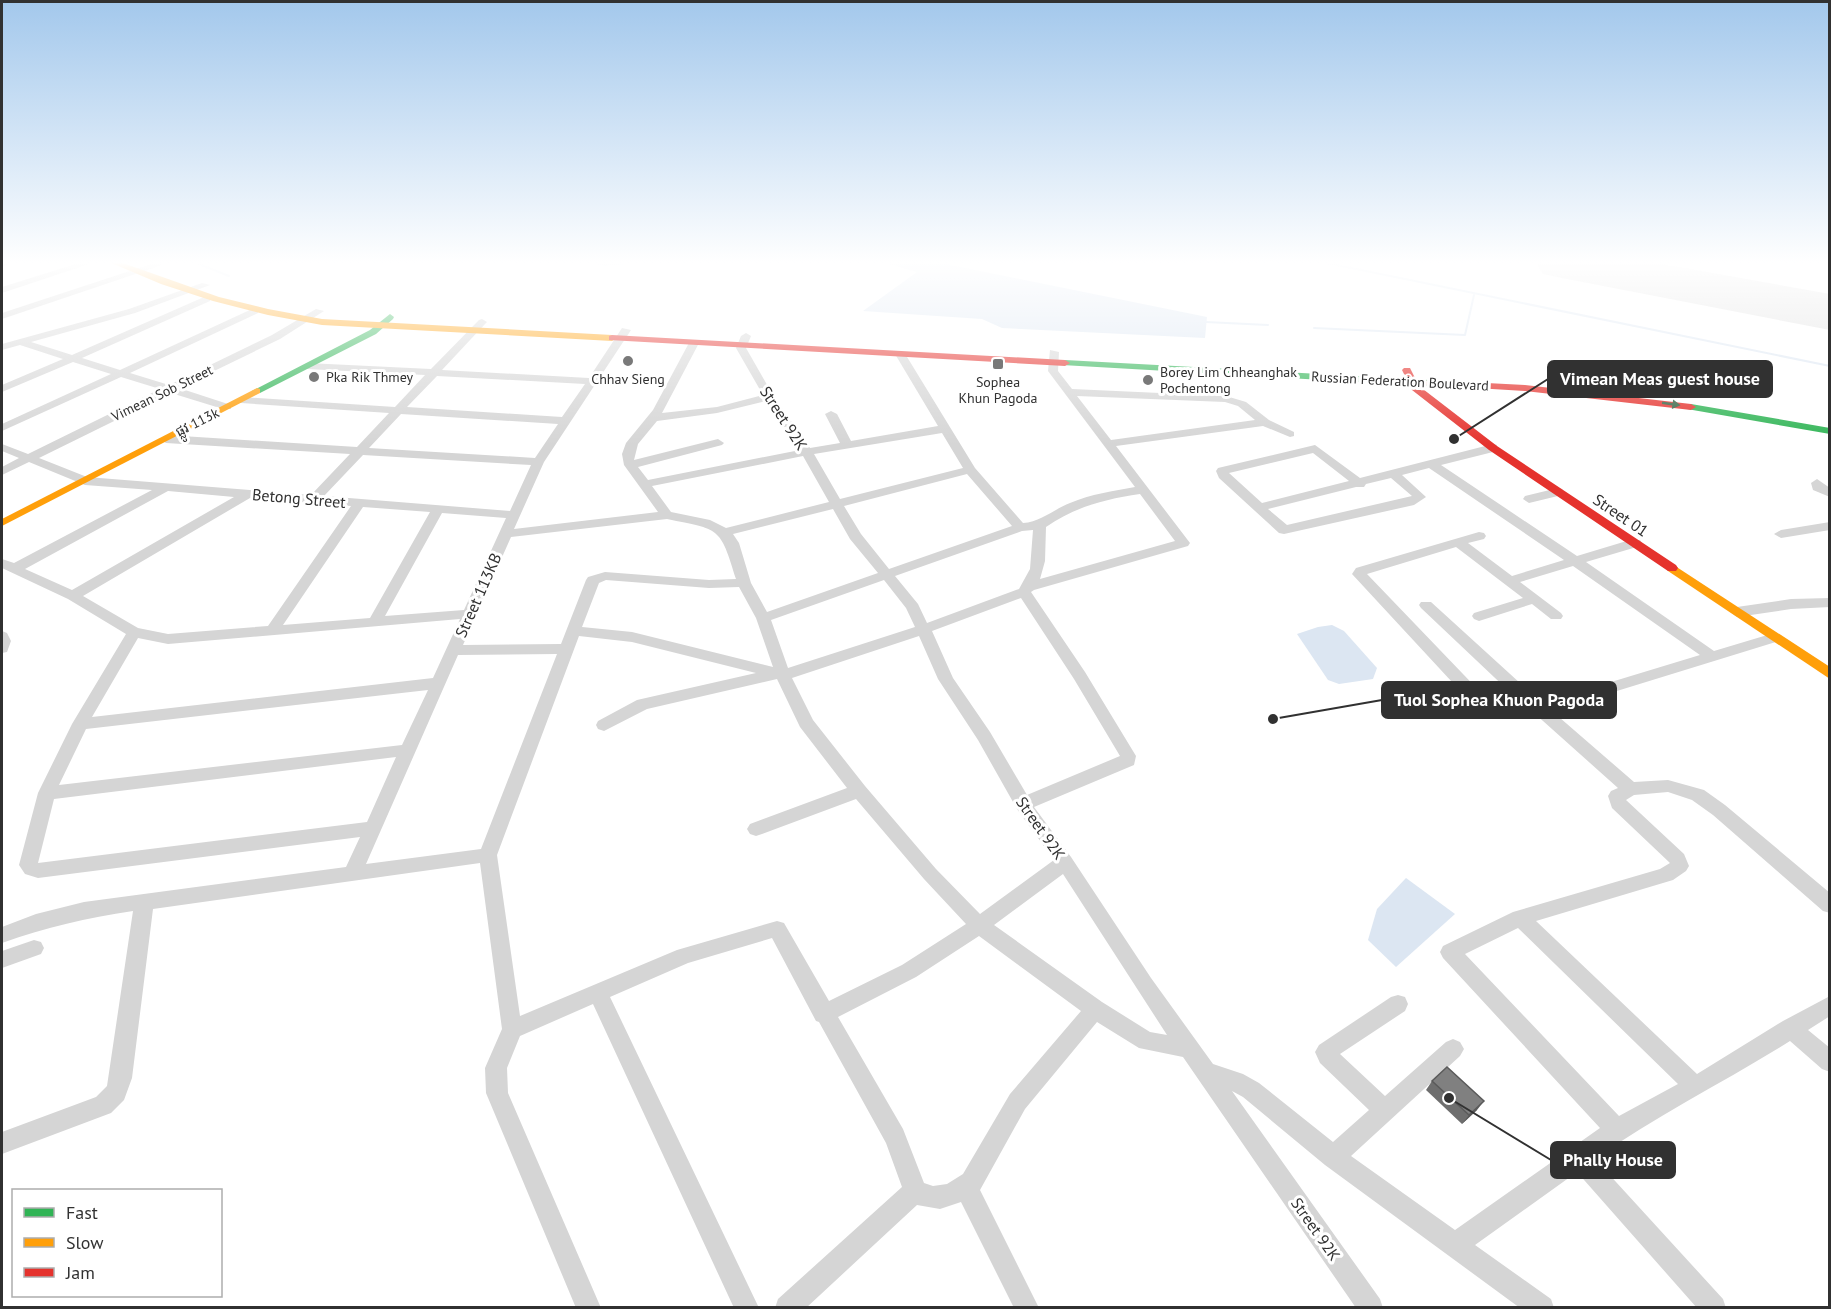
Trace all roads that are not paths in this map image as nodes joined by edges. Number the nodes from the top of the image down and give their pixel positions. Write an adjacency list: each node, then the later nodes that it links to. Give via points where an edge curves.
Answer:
1 (91, 323): 10 (street)
2 (152, 323): 16 (street)
3 (229, 323): 19 (street)
4 (302, 323): 23 (street, Vimean Sob Street)
5 (383, 323): 17 (main road, ផ្លូវ 113k)
6 (405, 323): 7 (main road, Russian Federation Boulevard)
7 (478, 327): 8 (main road, Russian Federation Boulevard); 18 (street)
8 (623, 334): 9 (main road, Russian Federation Boulevard); 11 (main road, Russian Federation Boulevard); 21 (street, Street 113KB)
9 (744, 341): 11 (main road, Russian Federation Boulevard); 13 (main road, Russian Federation Boulevard); 15 (main road, Russian Federation Boulevard); 25 (street, Street 92K, via 741,348)
10 (24, 343): 12 (street); 14 (street); 16 (street)
11 (694, 343): 30 (street)
12 (2, 347)
13 (900, 354): 15 (main road, Russian Federation Boulevard); 35 (street)
14 (2, 355)
15 (1054, 357): 20 (main road, Russian Federation Boulevard); 24 (street, via 1053,371)
16 (73, 358): 19 (street); 22 (street)
17 (307, 366): 18 (street); 26 (main road, ផ្លូវ 113k)
18 (434, 373): 21 (street); 28 (street)
19 (121, 374): 23 (street); 34 (street)
20 (1409, 376): 31 (main road, Russian Federation Boulevard, via 1521,377 1616,386); 36 (main road, Russian Federation Boulevard, one-way to 36, via 1602,395); 43 (main road, Street 01, via 1415,388)
21 (592, 381): 32 (street, Street 113KB)
22 (2, 389)
23 (170, 389): 27 (street); 46 (street, Vimean Sob Street)
24 (1070, 392): 33 (street, via 1226,399 1242,404); 40 (street)
25 (769, 398): 30 (street); 45 (street, Street 92K)
26 (241, 400): 27 (main road, ផ្លូវ 113k); 28 (street)
27 (227, 407): 38 (main road, ផ្លូវ 113k)
28 (399, 409): 32 (street); 44 (street)
29 (831, 414): 41 (street)
30 (653, 418): 49 (street, via 630,445)
31 (1830, 420)
32 (565, 421): 47 (street, Street 113KB)
33 (1264, 422): 37 (street); 40 (street)
34 (2, 428)
35 (943, 429): 41 (street); 50 (street)
36 (1830, 431)
37 (1290, 434)
38 (166, 439): 44 (street); 53 (main road, ផ្លូវ 113k)
39 (718, 443): 49 (street)
40 (1107, 444): 58 (street)
41 (847, 445): 45 (street)
42 (2, 447): 46 (street, Betong Street)
43 (1493, 448): 48 (street); 59 (main road, Street 01)
44 (360, 450): 47 (street); 62 (street)
45 (807, 452): 55 (street); 65 (street, Street 92K)
46 (29, 457): 51 (street, Vimean Sob Street); 53 (street, Betong Street)
47 (538, 462): 68 (street, Street 113KB)
48 (1430, 463): 52 (street); 80 (street)
49 (630, 465): 55 (street)
50 (970, 470): 65 (street); 73 (street)
51 (2, 471)
52 (1393, 473): 56 (street); 66 (street, via 1420,497 1290,530 1278,527)
53 (84, 481): 57 (street, Betong Street); 70 (main road, ផ្លូវ 113k)
54 (1830, 482): 61 (street, via 1817,483 1817,487)
55 (644, 484): 69 (street)
56 (1360, 484): 66 (street); 66 (street, via 1315,449 1222,471)
57 (167, 487): 60 (street, Betong Street); 81 (street)
58 (1143, 489): 71 (street, via 1069,506); 85 (street, via 1183,543)
59 (1558, 492): 63 (street); 79 (main road, Street 01)
60 (247, 494): 62 (street, Betong Street); 86 (street)
61 (1830, 494)
62 (314, 499): 64 (street, Betong Street)
63 (1529, 499)
64 (360, 502): 67 (street, Betong Street); 99 (street)
65 (834, 504): 74 (street); 82 (street, Street 92K, via 855,536)
66 (1258, 508)
67 (438, 509): 68 (street, Betong Street); 95 (street)
68 (514, 514): 75 (street, Street 113KB)
69 (668, 515): 74 (street); 75 (street)
70 (2, 523)
71 (1039, 526): 73 (street); 85 (street, via 1040,558)
72 (1830, 526): 76 (street)
73 (1020, 527): 82 (street)
74 (725, 532): 84 (street)
75 (506, 534): 91 (street, Street 113KB)
76 (1781, 534)
77 (1479, 536): 78 (street)
78 (1458, 542): 83 (street); 109 (street, via 1359,574 1483,705)
79 (1635, 543): 80 (street); 90 (main road, Street 01)
80 (1575, 561): 83 (street); 105 (street)
81 (8, 566): 86 (street)
82 (887, 572): 94 (street); 96 (street, Street 92K)
83 (1510, 581): 87 (street)
84 (744, 583): 94 (street); 97 (street, via 597,578)
85 (1028, 589): 96 (street); 117 (street, via 1128,756 1128,762)
86 (73, 596): 98 (street)
87 (1534, 599): 92 (street); 93 (street)
88 (1830, 602): 90 (street)
89 (1426, 605): 109 (street)
90 (1737, 612): 101 (main road, Street 01)
91 (470, 614): 95 (street); 104 (street, Street 113KB)
92 (1479, 616)
93 (1556, 616)
94 (763, 618): 106 (street)
95 (374, 623): 99 (street)
96 (924, 629): 106 (street); 117 (street, Street 92K, via 946,679)
97 (574, 631): 103 (street); 106 (street, via 632,637)
98 (134, 632): 99 (street, via 168,639); 111 (street)
99 (271, 632)
100 (2, 636): 102 (street)
101 (1774, 638): 105 (street); 107 (main road, Street 01)
102 (2, 648)
103 (567, 649): 104 (street); 120 (street)
104 (453, 650): 108 (street, Street 113KB)
105 (1712, 657): 110 (street)
106 (777, 674): 112 (street, via 643,704); 115 (street, via 806,723)
107 (1830, 674)
108 (438, 683): 111 (street); 113 (street, Street 113KB)
109 (1528, 698): 110 (street)
110 (1541, 709): 114 (street)
111 (80, 724): 116 (street)
112 (604, 725)
113 (408, 750): 116 (street); 118 (street, Street 113KB)
114 (1630, 789): 124 (street, via 1668,786 1698,795); 125 (street, via 1617,796 1618,803 1678,859 1680,866 1666,875)
115 (859, 791): 119 (street); 126 (street)
116 (47, 793): 118 (street, via 28,865 38,871)
117 (1023, 804): 121 (street, Street 92K)
118 (373, 828): 122 (street, Street 113KB)
119 (756, 829)
120 (488, 855): 122 (street); 136 (street)
121 (1065, 862): 126 (street); 137 (street, Street 92K)
122 (353, 872): 123 (street)
123 (144, 902): 127 (street, via 84,910); 144 (street, via 116,1093 104,1105)
124 (1830, 905)
125 (1520, 918): 141 (street); 143 (street, via 1450,952)
126 (979, 925): 133 (street); 134 (street, via 909,971)
127 (2, 935)
128 (34, 948): 129 (street)
129 (2, 960)
130 (598, 993): 134 (street, via 684,956 777,929); 136 (street); 151 (street)
131 (1398, 1004): 142 (street, via 1326,1052)
132 (1830, 1005): 135 (street)
133 (1095, 1010): 137 (street, via 1146,1041); 147 (street, via 1032,1080)
134 (823, 1014): 148 (street, via 895,1137)
135 (1790, 1028): 139 (street); 141 (street)
136 (512, 1029): 150 (street, via 496,1068 497,1093)
137 (1189, 1048): 140 (street, Street 92K)
138 (1453, 1049): 142 (street)
139 (1830, 1062)
140 (1208, 1073): 145 (street, via 1251,1090); 154 (street, Street 92K)
141 (1695, 1086): 143 (street)
142 (1384, 1110): 145 (street)
143 (1617, 1130): 146 (street)
144 (2, 1143)
145 (1333, 1157): 149 (street)
146 (1579, 1158): 149 (street); 156 (street)
147 (966, 1187): 148 (street, via 933,1199); 153 (street)
148 (915, 1191): 152 (street)
149 (1454, 1245): 155 (street)
150 (589, 1308)
151 (747, 1308)
152 (787, 1308)
153 (1027, 1308)
154 (1371, 1308)
155 (1542, 1308)
156 (1714, 1308)

